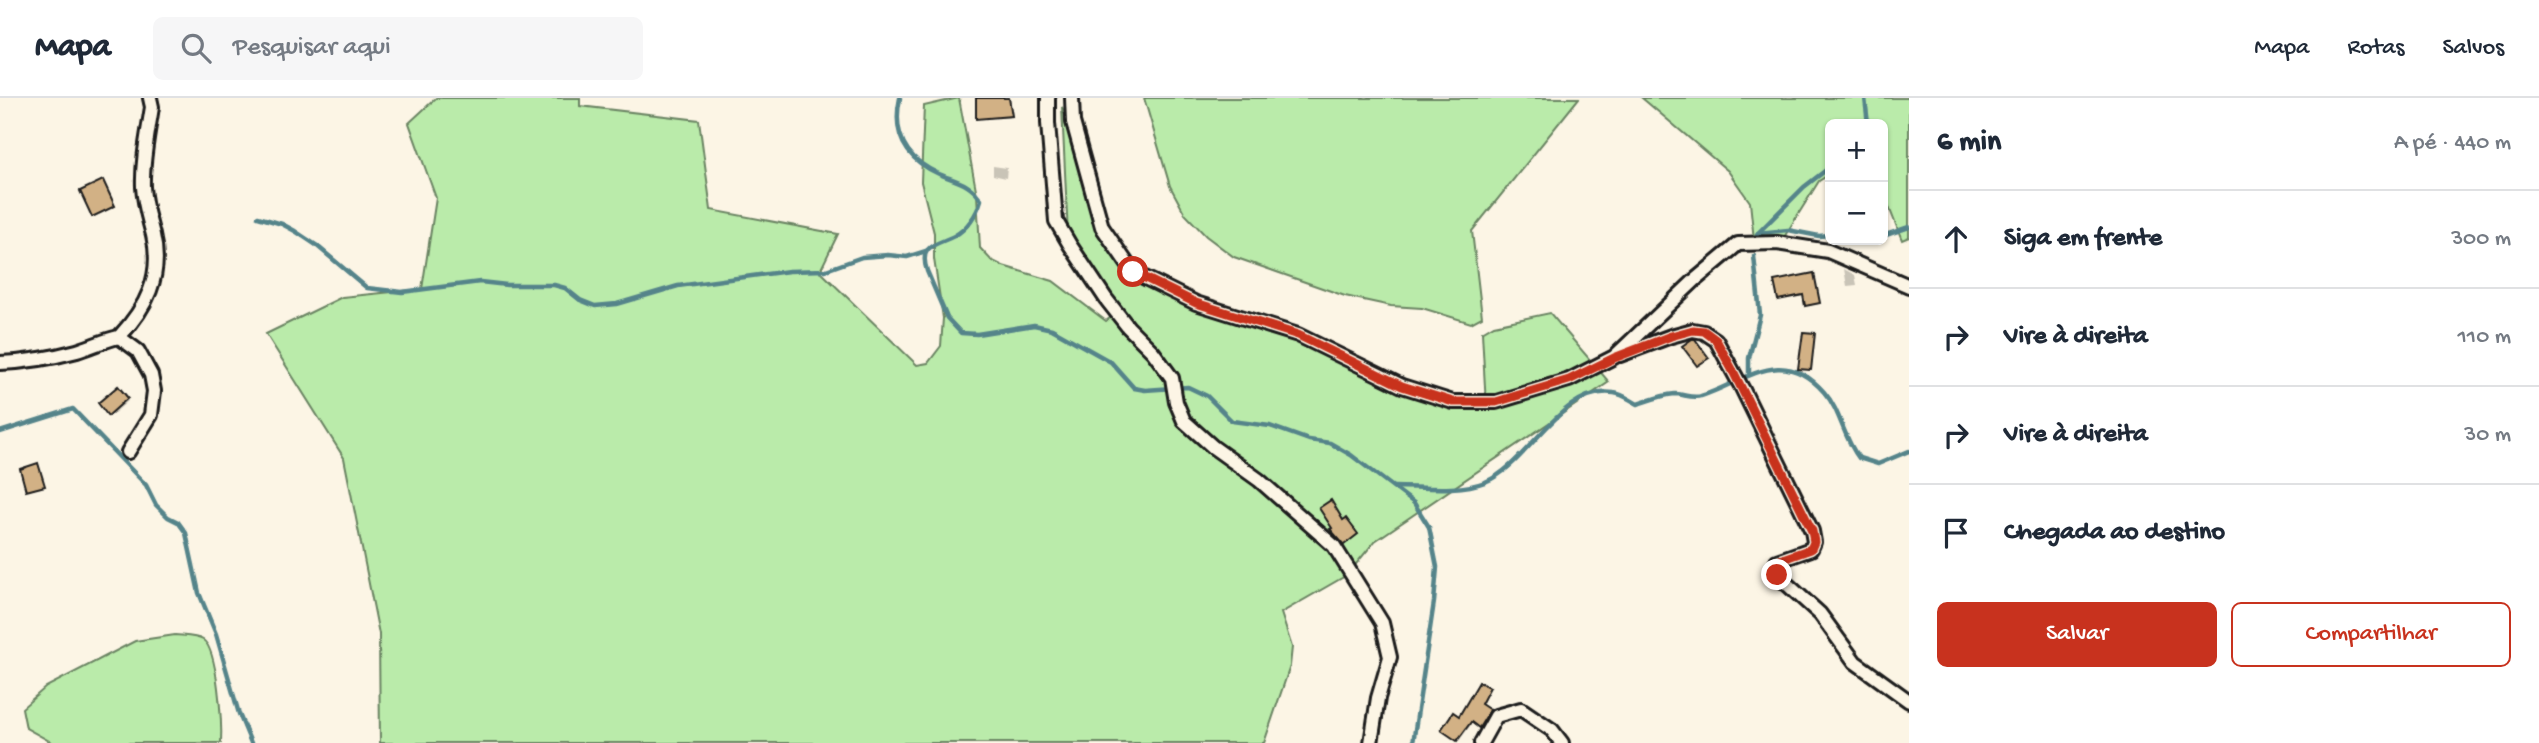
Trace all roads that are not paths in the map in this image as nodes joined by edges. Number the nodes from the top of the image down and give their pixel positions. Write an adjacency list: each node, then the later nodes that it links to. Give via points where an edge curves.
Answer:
1 (150, 98): 5 (street, via 143,190 157,264 150,295)
2 (1048, 98): 10 (street, via 1056,221 1106,299 1172,378 1184,421 1334,546 1382,623 1390,657)
3 (1072, 98): 6 (street, via 1073,122 1102,227 1133,272 1196,303 1298,335 1402,386 1453,402 1496,402 1569,380)
4 (1909, 286): 6 (street, via 1828,251 1738,243)
5 (119, 337): 7 (street, via 27,362); 8 (street, via 138,351 154,391 151,415)
6 (1614, 358): 9 (street, via 1693,330 1716,340 1812,531 1811,549 1777,561 1777,575 1820,614 1855,662)
7 (0, 363)
8 (128, 452)
9 (1909, 701)
10 (1371, 743)
11 (1481, 743): 12 (street, via 1496,716 1521,709 1552,730)
12 (1562, 743)

